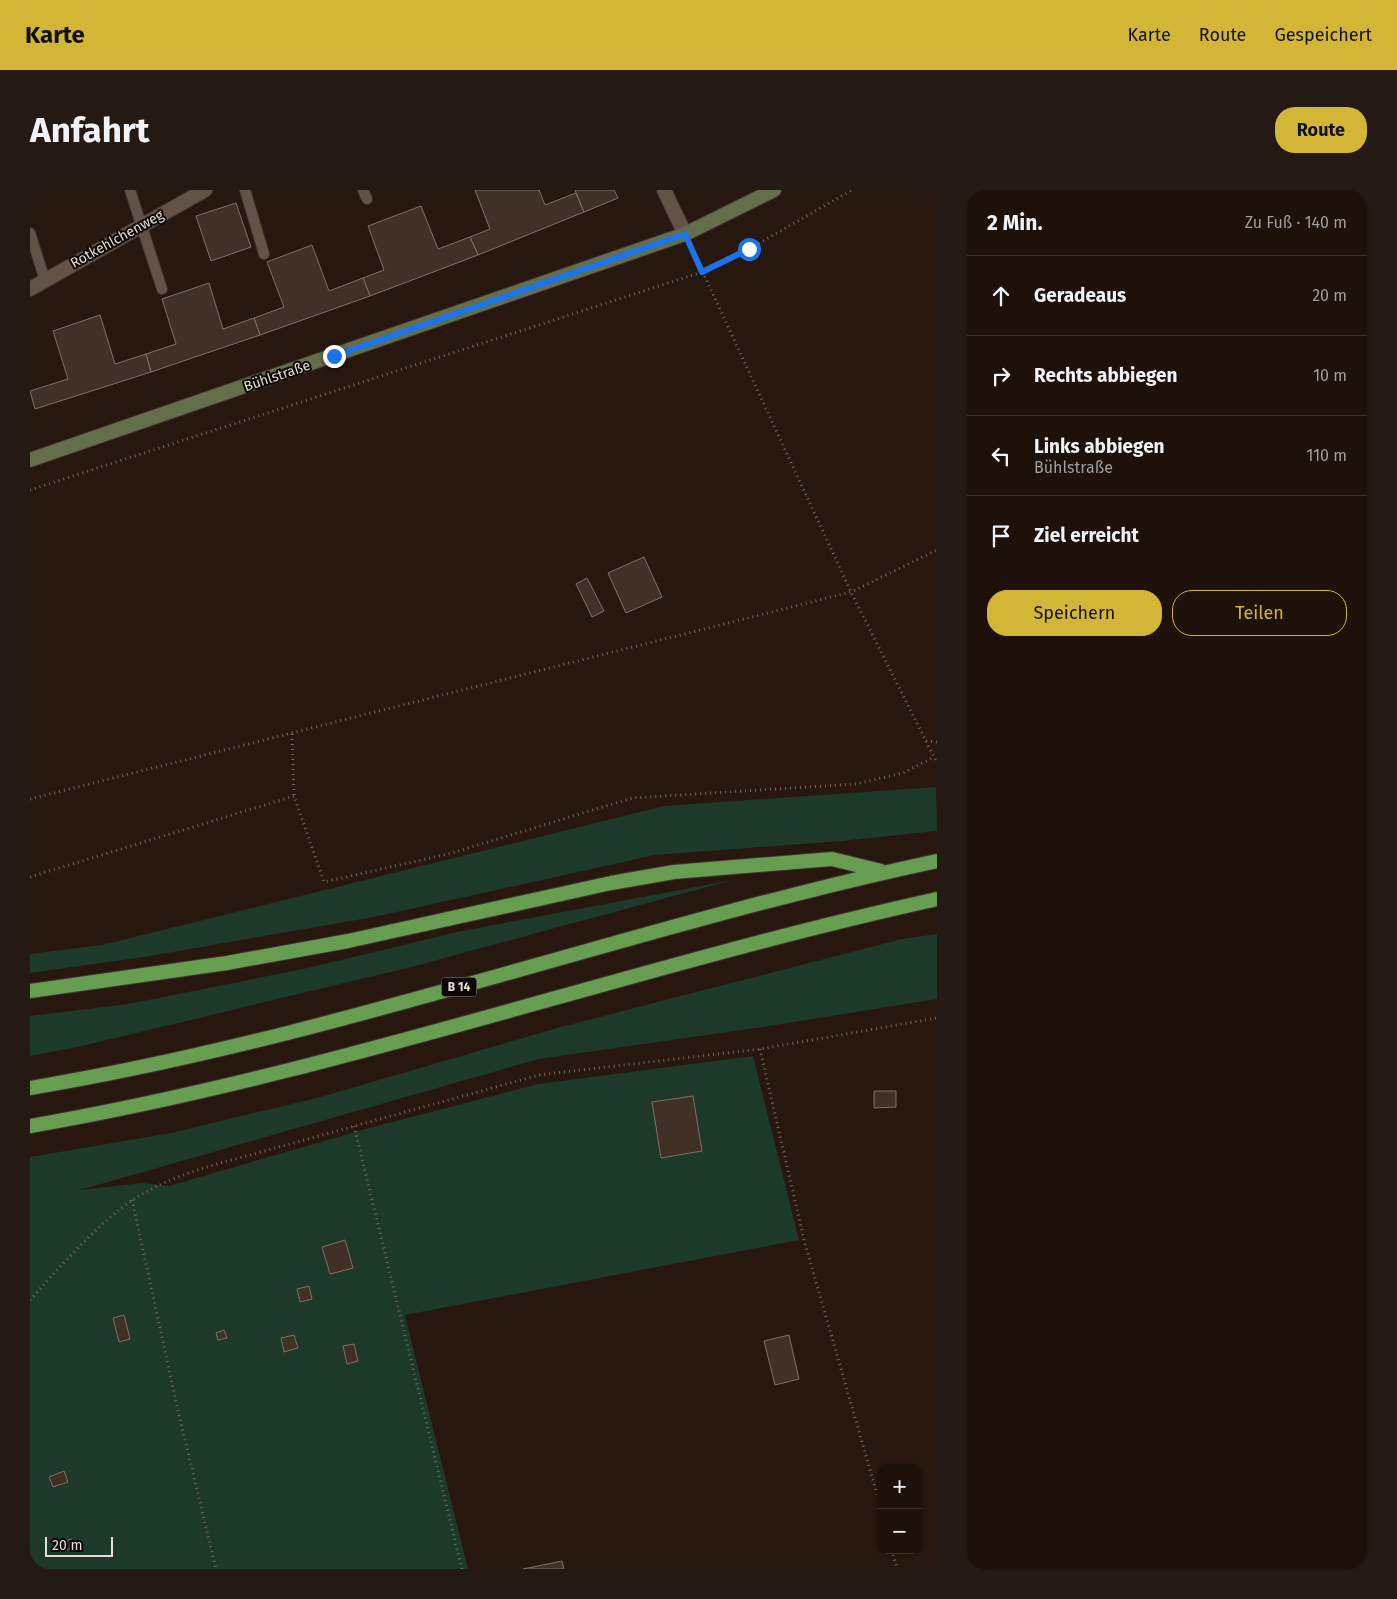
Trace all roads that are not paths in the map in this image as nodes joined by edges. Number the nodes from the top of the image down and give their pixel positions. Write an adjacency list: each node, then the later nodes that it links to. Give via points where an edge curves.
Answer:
1 (130, 190): 6 (lane)
2 (205, 190): 6 (street, Rotkehlchenweg)
3 (244, 190): 9 (lane)
4 (664, 190): 8 (street)
5 (774, 190): 8 (main road, Bühlstraße)
6 (143, 226): 10 (street, Rotkehlchenweg); 12 (lane)
7 (30, 233): 10 (lane)
8 (685, 234): 13 (main road, Bühlstraße)
9 (264, 254)
10 (45, 280): 11 (street, Rotkehlchenweg)
11 (30, 289)
12 (162, 289)
13 (30, 460)
14 (937, 861): 15 (highway, B 14)
15 (885, 872): 17 (highway, via 832,859 674,872 348,941 227,963); 18 (highway, B 14, via 286,1033 114,1073)
16 (937, 899): 19 (highway, via 806,930 296,1069)
17 (30, 990)
18 (30, 1088)
19 (30, 1126)

